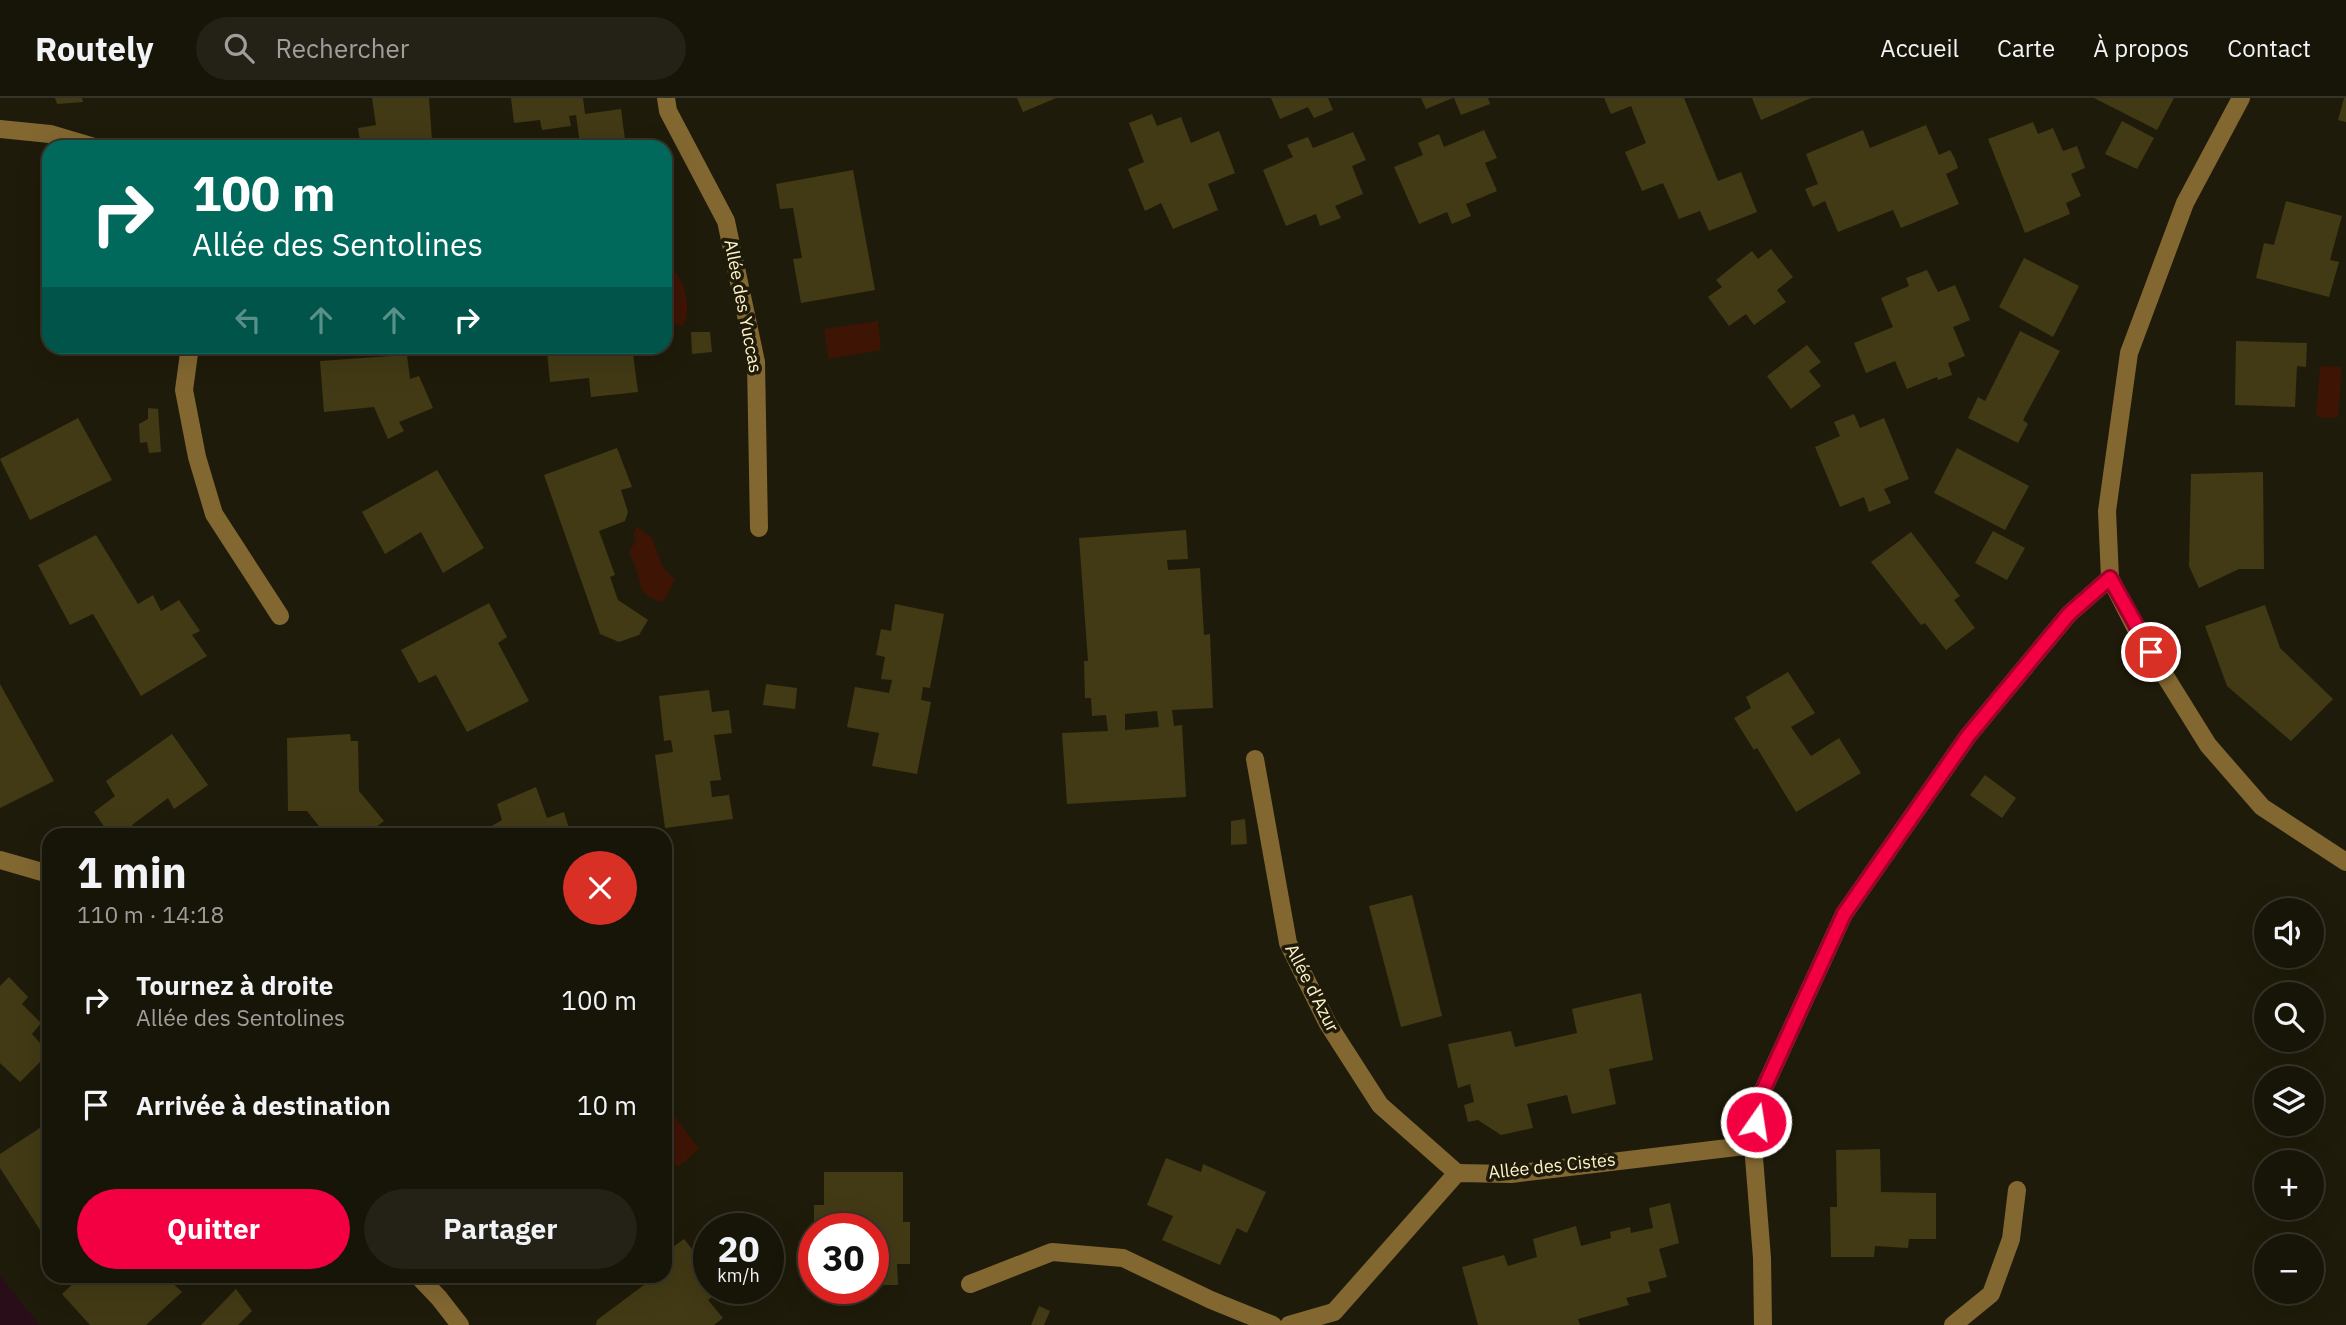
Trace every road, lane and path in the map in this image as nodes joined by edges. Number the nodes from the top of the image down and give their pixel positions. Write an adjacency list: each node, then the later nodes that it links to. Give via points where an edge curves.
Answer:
1 (666, 98): 6 (street, Allée des Yuccas, via 668,111 726,221 757,362)
2 (2241, 98): 7 (street, via 2185,203 2129,353 2107,511)
3 (0, 129): 4 (street)
4 (70, 140)
5 (189, 354): 8 (street, via 184,390 214,514)
6 (759, 528)
7 (2110, 578): 11 (street, via 2207,745 2262,807); 13 (street, via 2069,614 1968,736 1844,914 1759,1099)
8 (280, 616)
9 (1255, 760): 14 (street, Allée d'Azur, via 1288,943 1328,1024 1380,1105)
10 (0, 860): 12 (street)
11 (2346, 862)
12 (42, 872)
13 (1753, 1144): 14 (street, Allée des Cistes, via 1511,1174); 21 (street)
14 (1457, 1173): 20 (street, via 1334,1312)
15 (2017, 1190): 22 (street, via 2011,1239 1991,1294)
16 (425, 1283): 18 (street)
17 (970, 1284): 19 (street, via 1052,1252 1123,1258)
18 (460, 1325)
19 (1273, 1325)
20 (1289, 1325)
21 (1763, 1325)
22 (1953, 1325)

